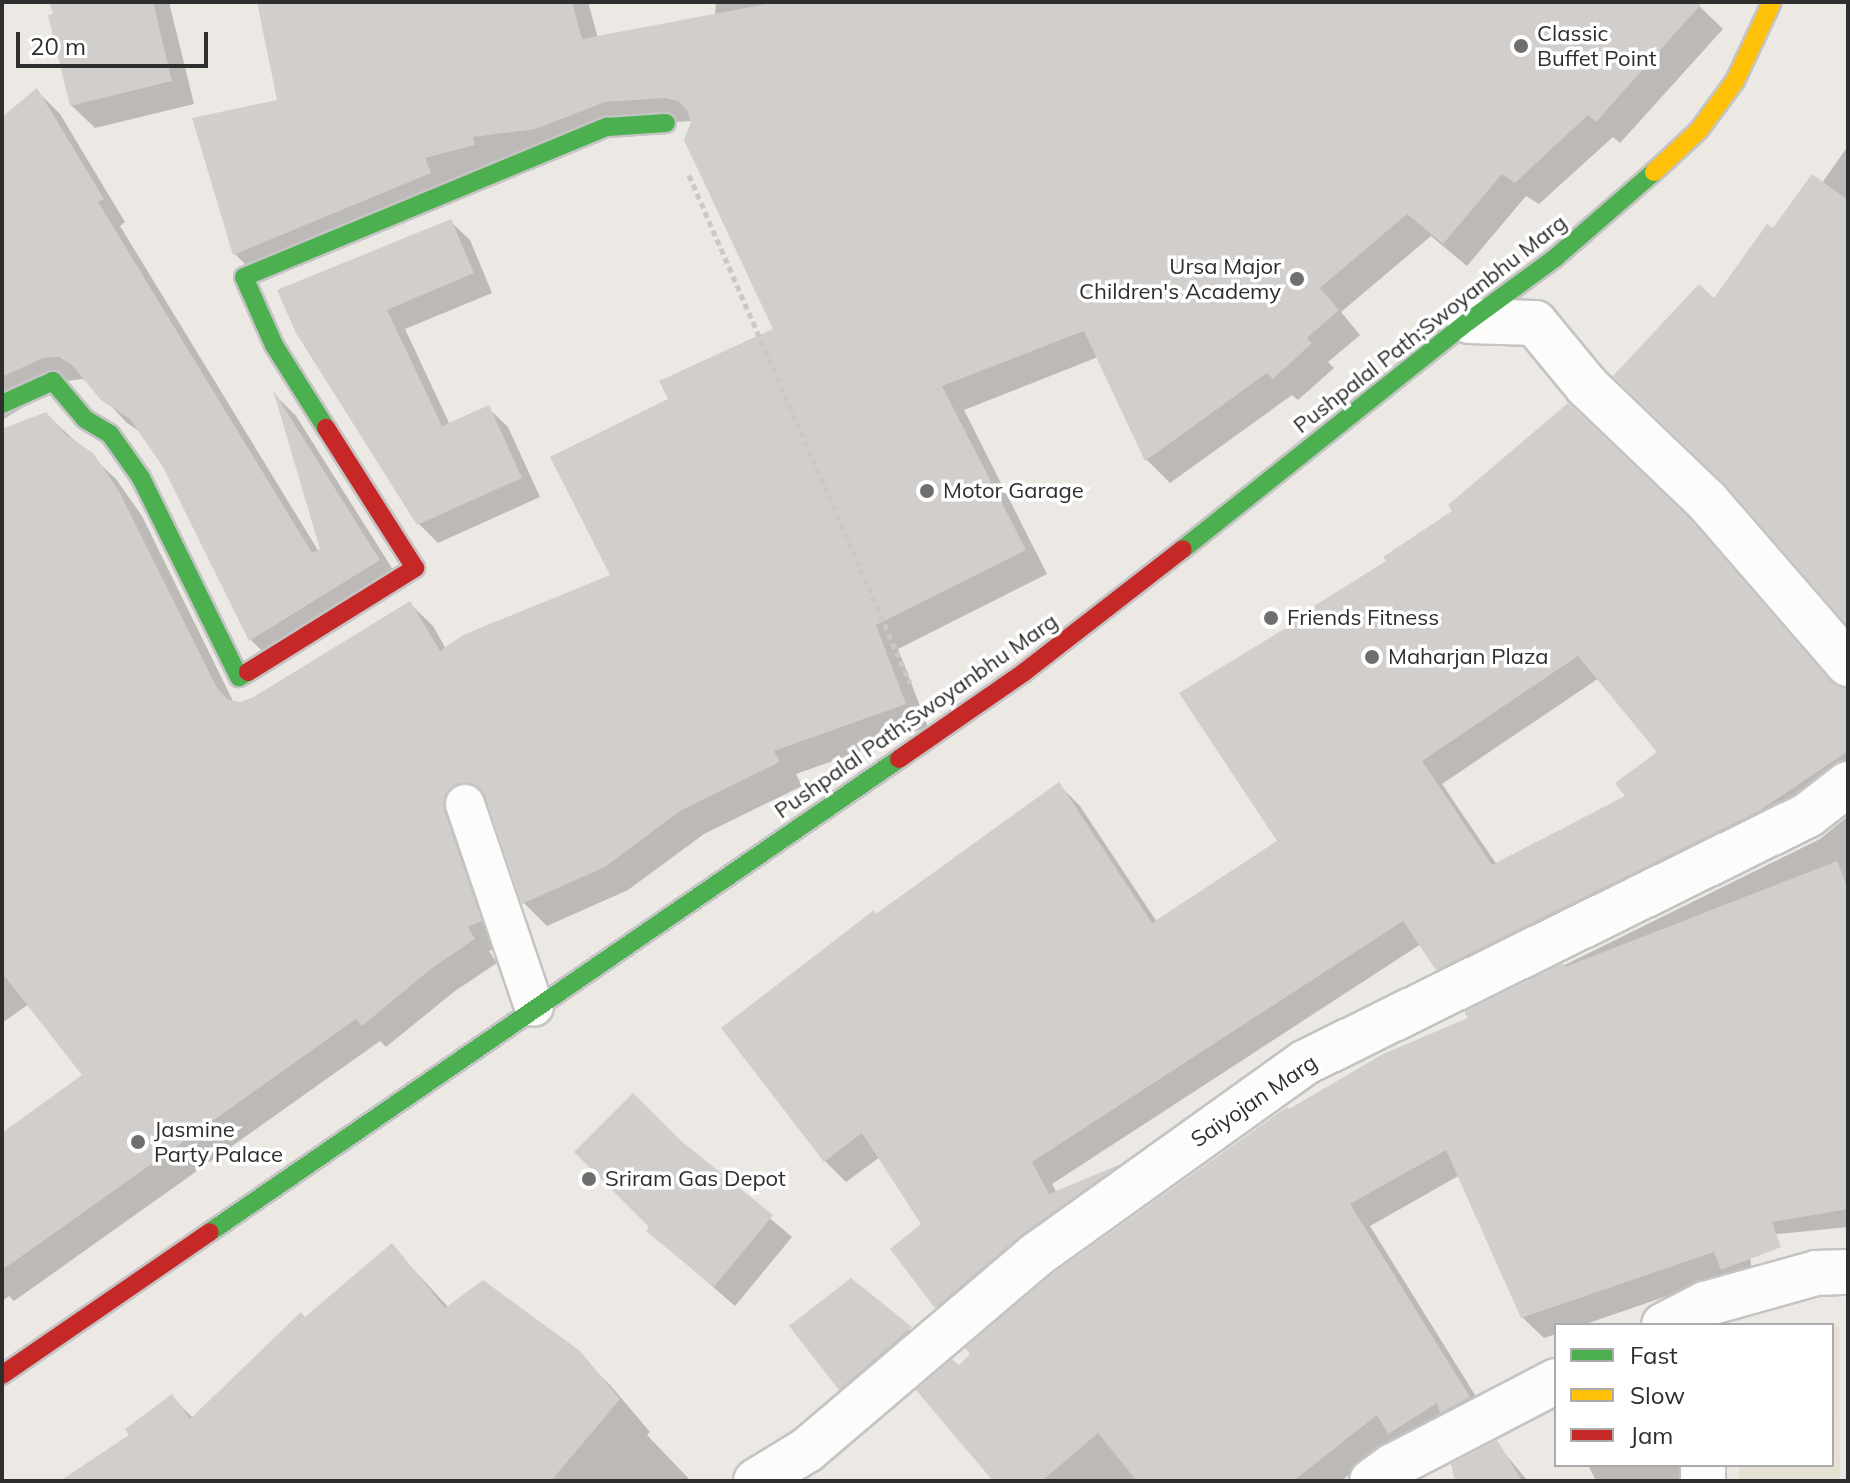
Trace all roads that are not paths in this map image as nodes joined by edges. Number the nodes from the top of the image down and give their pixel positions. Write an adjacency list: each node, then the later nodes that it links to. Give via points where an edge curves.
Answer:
1 (1772, 2): 3 (main road, Pushpalal Path;Swoyanbhu Marg, via 1735,81 1699,130 1555,258)
2 (666, 123): 4 (main road, via 607,127 244,277 274,345 415,568 239,677 141,478 110,434 85,419 53,381)
3 (1469, 321): 5 (street, via 1535,323 1587,386 1707,501); 8 (main road, Pushpalal Path;Swoyanbhu Marg, via 1023,673)
4 (2, 404)
5 (1848, 664)
6 (1848, 784): 14 (street, Saiyojan Marg, via 1808,815 1306,1062 1036,1255 807,1450)
7 (465, 804): 8 (lane)
8 (534, 1007): 12 (main road, Pushpalal Path;Swoyanbhu Marg)
9 (1848, 1272): 10 (street, via 1816,1273)
10 (1704, 1314): 11 (street)
11 (1671, 1323)
12 (2, 1375)
13 (1554, 1382): 15 (street)
14 (756, 1481)
15 (1372, 1481)

